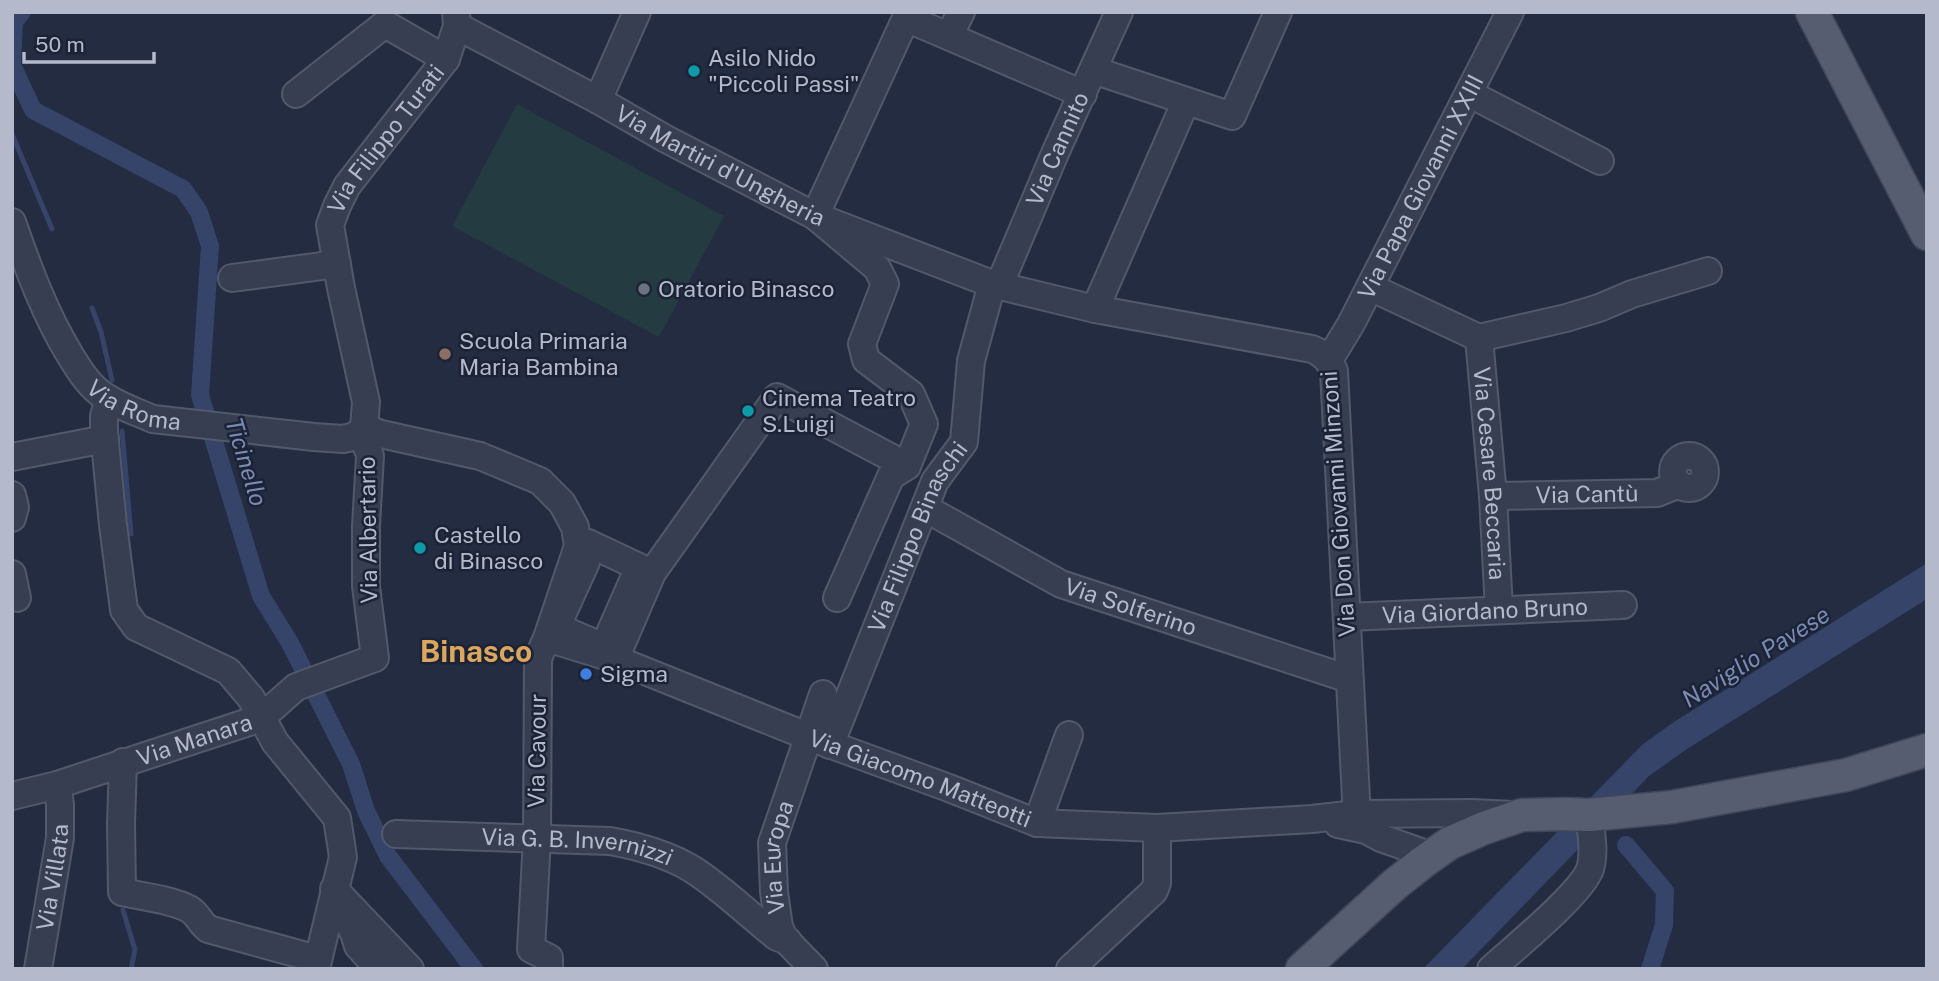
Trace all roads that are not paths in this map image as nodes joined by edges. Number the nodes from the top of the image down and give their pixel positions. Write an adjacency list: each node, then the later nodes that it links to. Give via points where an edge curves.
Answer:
1 (637, 12): 15 (street)
2 (961, 12): 9 (street)
3 (1119, 12): 11 (street, Via Cannito)
4 (1278, 12): 16 (street, via 1232,116)
5 (1510, 12): 14 (street, Via Papa Giovanni XXIII)
6 (1797, 12): 17 (main road)
7 (1812, 12): 17 (main road)
8 (456, 19): 10 (street, Via Filippo Turati); 15 (street, Via Martiri d'Ungheria)
9 (949, 36): 13 (street); 19 (street, via 906,18)
10 (446, 59): 12 (street, via 385,24); 22 (street, Via Filippo Turati, via 347,186 331,225)
11 (1093, 70): 13 (street, Via Cannito); 16 (street)
12 (296, 94)
13 (1083, 94): 25 (street, Via Cannito)
14 (1470, 94): 18 (street); 26 (street, Via Papa Giovanni XXIII)
15 (598, 100): 19 (street, Via Martiri d'Ungheria)
16 (1186, 101): 27 (street)
17 (1885, 155): 21 (main road)
18 (1600, 161)
19 (815, 216): 25 (street, Via Martiri d'Ungheria); 34 (street, via 877,268 886,284 862,344 866,359 911,394 924,424)
20 (12, 222): 30 (street, Via Roma, via 54,330 80,371)
21 (1927, 234)
22 (337, 264): 24 (street); 31 (street, Via Filippo Turati, via 366,401)
23 (1708, 271): 28 (street, via 1566,318)
24 (233, 278)
25 (995, 285): 27 (street, Via Don Giovanni Minzoni); 38 (street, Via Filippo Binaschi, via 971,360 964,442 935,481)
26 (1370, 287): 28 (street); 29 (street, Via Papa Giovanni XXIII)
27 (1095, 309): 29 (street, Via Don Giovanni Minzoni, via 1312,348)
28 (1479, 338): 37 (street, Via Cesare Beccaria)
29 (1329, 360): 43 (street, Via Don Giovanni Minzoni, via 1334,371)
30 (109, 398): 31 (street, Via Roma, via 153,419 343,439); 32 (street)
31 (362, 431): 44 (street, Via Albertario, via 370,456 366,574); 45 (street, Via Cavour, via 480,456 540,481 562,503 575,527 578,546)
32 (105, 439): 33 (street); 49 (street, via 124,610 136,627 228,671)
33 (12, 457)
34 (907, 466): 40 (street, via 891,476); 46 (street, via 776,397 652,573)
35 (1679, 484): 37 (street, Via Cantù, via 1657,493)
36 (12, 495): 39 (street)
37 (1493, 496): 42 (street, Via Cesare Beccaria)
38 (925, 508): 47 (street, Via Solferino, via 1061,584); 51 (street, Via Filippo Binaschi)
39 (12, 518)
40 (837, 597)
41 (1623, 605): 42 (street, Via Giordano Bruno)
42 (1499, 610): 43 (street, Via Giordano Bruno)
43 (1347, 617): 47 (street, Via Don Giovanni Minzoni)
44 (371, 628): 49 (street, Via Manara, via 374,658 296,687)
45 (547, 638): 46 (street, Via Giacomo Matteotti); 65 (street, Via Cavour, via 538,659)
46 (615, 659): 51 (street, Via Giacomo Matteotti)
47 (1349, 680): 61 (street, Via Don Giovanni Minzoni)
48 (823, 694): 51 (street)
49 (261, 718): 54 (street, Via Manara); 70 (street, via 337,818 343,857)
50 (1069, 735): 62 (street)
51 (819, 741): 62 (street, Via Giacomo Matteotti); 69 (street, Via Europa, via 772,843)
52 (1927, 750): 55 (main road)
53 (1927, 760): 55 (main road)
54 (123, 762): 56 (street, Via Manara); 73 (street, via 122,892 182,905 196,913 208,929)
55 (1886, 763): 60 (main road, via 1846,775 1672,807)
56 (57, 785): 57 (street, Via Manara); 74 (street, Via Villata, via 60,838)
57 (12, 796)
58 (1401, 814): 59 (street, Via Giacomo Matteotti); 61 (street, Via Giacomo Matteotti); 67 (street, via 1422,827)
59 (1522, 815): 60 (main road); 67 (main road, via 1450,843)
60 (1589, 815): 81 (street, via 1590,870 1572,895)
61 (1355, 821): 63 (street, Via Giacomo Matteotti, via 1312,819); 66 (street, Via Giacomo Matteotti)
62 (1037, 823): 63 (street, Via Giacomo Matteotti)
63 (1157, 828): 79 (street, via 1154,891)
64 (396, 834): 65 (street, Via G. B. Invernizzi)
65 (537, 838): 71 (street, Via G. B. Invernizzi, via 610,841 654,852 691,869); 77 (street, Via Cavour, via 531,949 549,958)
66 (1381, 838): 67 (street, Via Giacomo Matteotti); 68 (street)
67 (1432, 856): 68 (main road)
68 (1394, 885): 80 (main road)
69 (774, 892): 71 (street, via 762,906); 72 (street, Via Europa, via 779,927)
70 (332, 899): 73 (street); 75 (street, via 358,946); 76 (street)
71 (743, 909): 72 (street, Via G. B. Invernizzi)
72 (788, 942): 78 (street, Via Europa)
73 (316, 964)
74 (38, 969)
75 (379, 969)
76 (410, 969)
77 (549, 969)
78 (814, 969)
79 (1070, 969)
80 (1302, 969)
81 (1491, 969)

